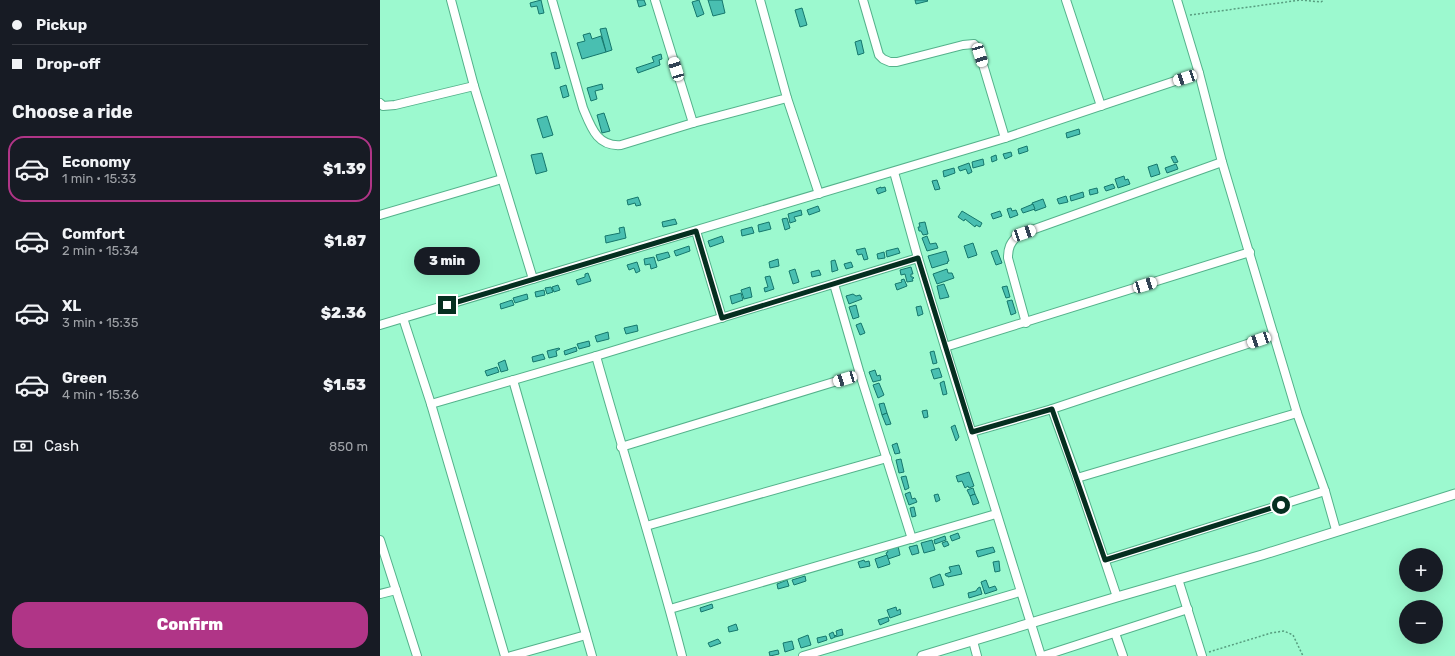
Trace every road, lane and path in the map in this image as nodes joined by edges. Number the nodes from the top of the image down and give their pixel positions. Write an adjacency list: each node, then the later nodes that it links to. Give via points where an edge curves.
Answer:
1 (451, 0): 11 (street)
2 (552, 0): 15 (street, via 583,108 604,143 621,145)
3 (655, 0): 15 (street)
4 (760, 0): 12 (street)
5 (863, 0): 16 (street, via 879,55 890,62 974,44 978,48)
6 (1066, 0): 14 (street)
7 (1177, 0): 9 (street)
8 (1324, 0): 9 (path, via 1301,0)
9 (1182, 16): 10 (street)
10 (1199, 73): 14 (street); 17 (street)
11 (474, 86): 13 (street, via 395,105 383,106); 19 (street)
12 (787, 98): 15 (street); 20 (street)
13 (380, 103)
14 (1101, 106): 16 (street)
15 (693, 124)
16 (1005, 138): 18 (street)
17 (1222, 162): 23 (street); 29 (street, via 1018,235 1008,248 1008,258)
18 (894, 172): 20 (street); 24 (street)
19 (502, 179): 21 (street); 25 (street)
20 (819, 194): 22 (street)
21 (380, 215)
22 (696, 231): 25 (street); 28 (street)
23 (1250, 252): 29 (street); 31 (street)
24 (918, 258): 26 (street); 32 (street)
25 (533, 279): 27 (street)
26 (834, 284): 28 (street); 34 (street)
27 (404, 318): 30 (street); 36 (street)
28 (722, 318): 33 (street)
29 (1026, 323): 32 (street)
30 (380, 325)
31 (1274, 335): 37 (street); 38 (street)
32 (945, 347): 39 (street)
33 (596, 356): 35 (street); 40 (street)
34 (860, 374): 40 (street); 41 (street)
35 (513, 380): 36 (street); 60 (street)
36 (431, 404): 64 (street)
37 (1052, 409): 39 (street); 42 (street)
38 (1297, 413): 42 (street); 43 (street)
39 (972, 432): 45 (street)
40 (621, 447): 46 (street)
41 (887, 458): 46 (street); 48 (street)
42 (1077, 478): 50 (street)
43 (1325, 491): 47 (street); 50 (street)
44 (1455, 494): 47 (street)
45 (996, 514): 48 (street); 53 (street)
46 (646, 526): 56 (street)
47 (1336, 530): 51 (street)
48 (912, 539): 56 (street)
49 (380, 540): 52 (street)
50 (1105, 560): 55 (street)
51 (1178, 579): 55 (street); 57 (street)
52 (396, 590): 54 (street); 63 (street)
53 (1020, 592): 58 (street); 68 (street)
54 (380, 594)
55 (1117, 597): 58 (street)
56 (670, 609): 67 (street)
57 (1188, 609): 59 (street); 62 (street)
58 (1030, 623): 61 (street); 71 (street)
59 (1116, 633): 71 (street); 72 (street)
60 (586, 634): 65 (street); 66 (street)
61 (973, 641): 69 (street); 70 (street)
62 (1202, 655): 73 (path, via 1284,631 1293,635)
63 (417, 656)
64 (505, 656)
65 (512, 656)
66 (592, 656)
67 (682, 656)
68 (803, 656)
69 (922, 656)
70 (977, 656)
71 (1042, 656)
72 (1123, 656)
73 (1303, 656)

